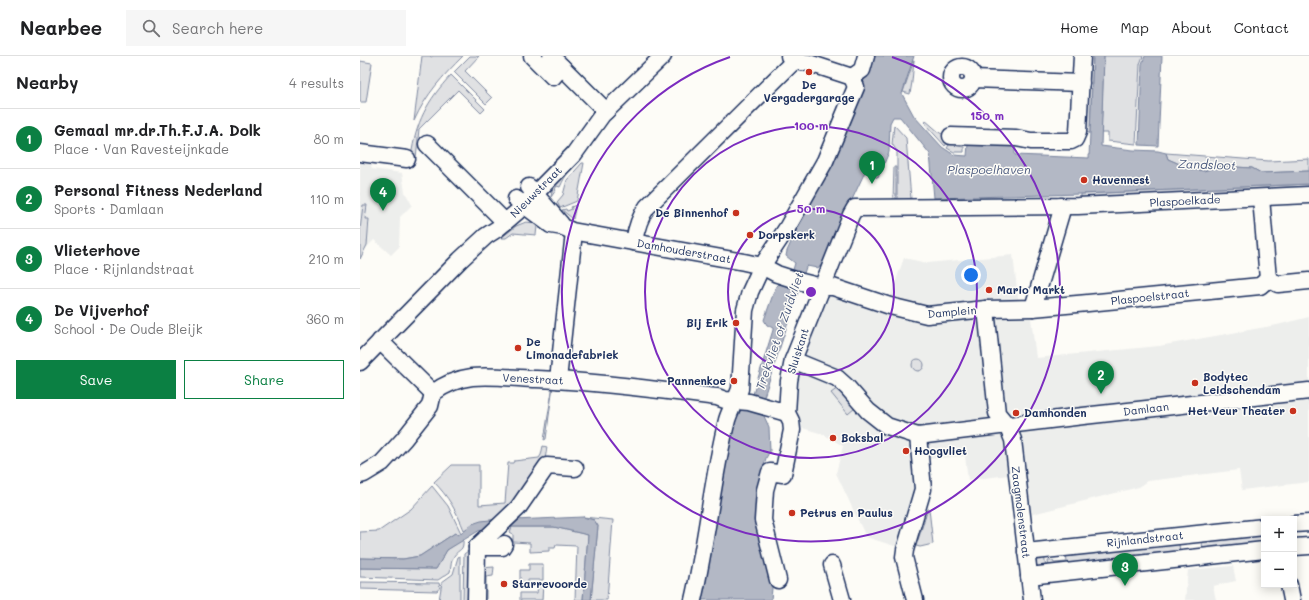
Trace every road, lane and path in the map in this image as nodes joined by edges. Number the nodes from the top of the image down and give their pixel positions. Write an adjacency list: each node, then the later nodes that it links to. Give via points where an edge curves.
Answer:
1 (532, 56): 6 (street)
2 (663, 56): 10 (street, Nieuwstraat)
3 (866, 56): 7 (street, via 862,70)
4 (1082, 56): 9 (street)
5 (792, 58): 7 (street); 23 (street, via 647,207 636,228)
6 (553, 65): 10 (street)
7 (852, 77): 24 (street, via 856,87 825,161)
8 (973, 79): 9 (street)
9 (1081, 83): 11 (street, via 1078,132 1071,141)
10 (604, 113): 15 (street, Nieuwstraat, via 589,124)
11 (951, 136)
12 (427, 144): 21 (street)
13 (360, 153): 14 (street)
14 (407, 159)
15 (532, 190): 18 (street, Nieuwstraat); 22 (street)
16 (1309, 195): 17 (street, Plaspoelkade)
17 (1261, 198): 19 (street, Plaspoelkade); 25 (street)
18 (520, 202): 21 (street, Nieuwstraat); 22 (street, Damhouderstraat, via 551,225)
19 (1061, 206): 20 (street, Plaspoelkade); 29 (street)
20 (855, 208): 28 (street, Sluiskant)
21 (501, 219): 31 (street, Nieuwstraat)
22 (569, 229): 23 (street, Damhouderstraat); 34 (street)
23 (634, 242): 24 (street, Damhouderstraat)
24 (762, 266): 26 (street, Damhouderstraat); 37 (street, via 745,310 740,389)
25 (1268, 279): 27 (street, via 1278,284); 29 (street, Plaspoelstraat, via 1260,286)
26 (796, 280): 28 (street, Damplein)
27 (1309, 281)
28 (822, 287): 30 (street, Damplein, via 833,287 927,315); 32 (street, Sluiskant)
29 (1033, 308): 30 (street, Plaspoelstraat)
30 (986, 309): 39 (street, Damplein, via 997,413)
31 (380, 341): 33 (street, Nieuwstraat); 36 (street)
32 (793, 360): 38 (street, Sluiskant); 40 (street, via 837,378 868,411 887,426)
33 (360, 362)
34 (558, 380): 36 (street, Venestraat, via 472,377 446,384); 37 (street, Venestraat, via 716,397)
35 (1309, 391): 39 (street, Damlaan)
36 (433, 393): 42 (street, via 430,406 404,439 382,463)
37 (749, 404): 38 (street, Venestraat); 57 (street, via 727,418)
38 (787, 413): 54 (street, Sluiskant, via 792,430 783,474 770,472 765,490 763,520)
39 (1007, 425): 40 (street, Damlaan); 51 (street, Zaagmolenstraat, via 1013,440)
40 (918, 436): 59 (street, via 923,489 904,556)
41 (574, 468): 48 (street, via 547,466 518,508)
42 (360, 475)
43 (1309, 523): 44 (street)
44 (1297, 524)
45 (1261, 527): 51 (street, Rijnlandstraat)
46 (504, 544): 48 (street, via 502,547)
47 (1309, 546): 49 (street)
48 (477, 547): 56 (street)
49 (1297, 547)
50 (1261, 550): 53 (street)
51 (1026, 552): 53 (street, Zaagmolenstraat)
52 (832, 565): 58 (street)
53 (1029, 576): 60 (street, Zaagmolenstraat)
54 (778, 580)
55 (1290, 588): 61 (street)
56 (476, 600)
57 (693, 600)
58 (842, 600)
59 (915, 600)
60 (1032, 600)
61 (1292, 600)

